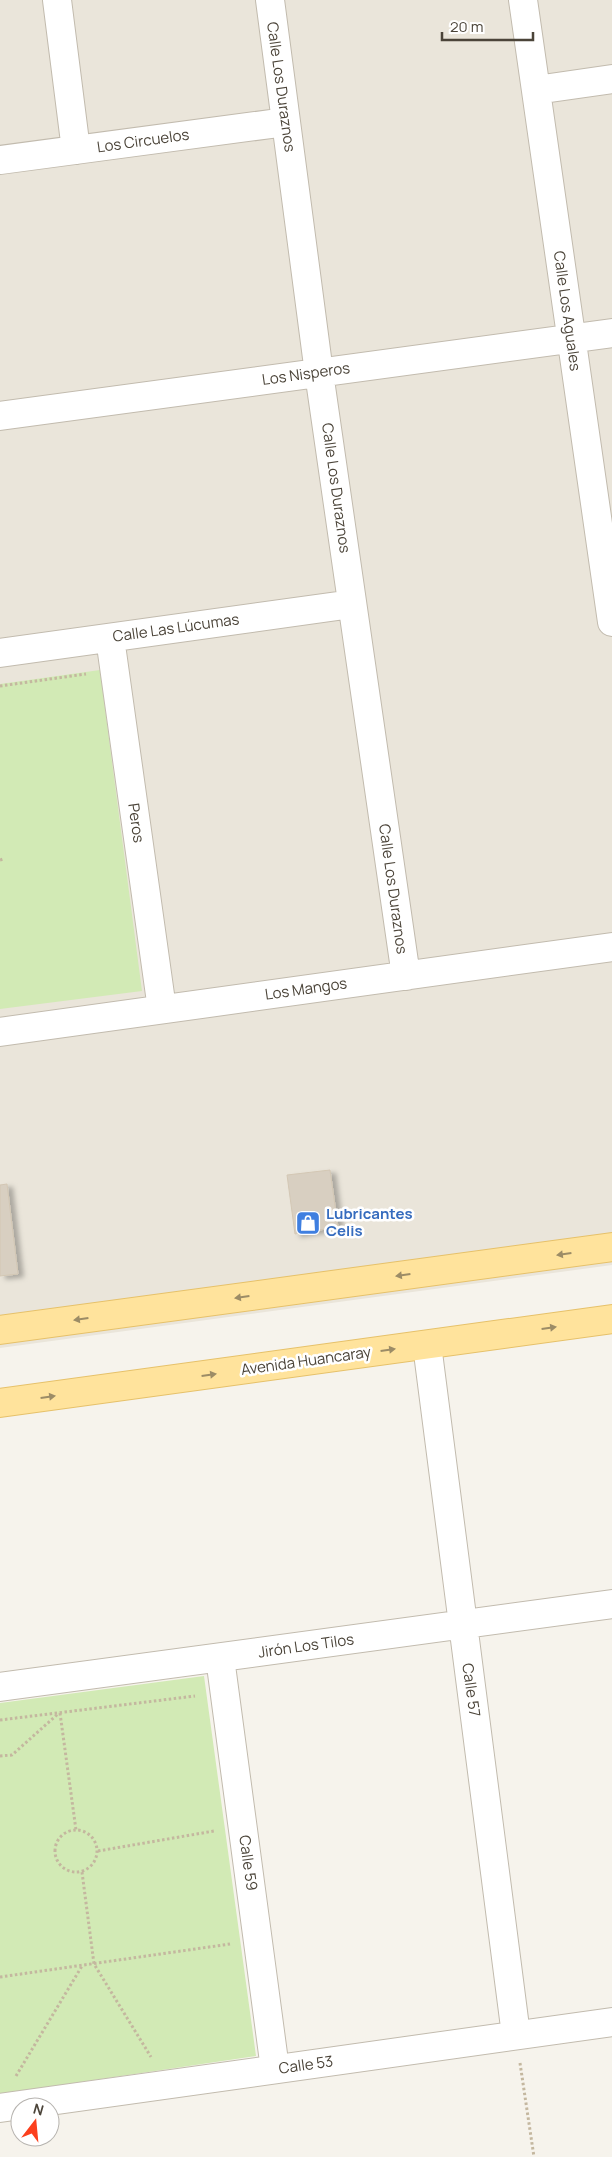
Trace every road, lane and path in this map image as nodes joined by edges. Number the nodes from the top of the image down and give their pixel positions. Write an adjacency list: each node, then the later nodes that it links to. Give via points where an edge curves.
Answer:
1 (57, 0): 7 (street)
2 (270, 0): 6 (street, Calle Los Duraznos)
3 (523, 0): 5 (street, Calle Los Aguales)
4 (612, 79): 5 (street)
5 (536, 90): 10 (street, Calle Los Aguales)
6 (286, 122): 7 (street, Los Circuelos); 11 (street, Calle Los Duraznos)
7 (76, 150): 8 (street, Los Circuelos)
8 (0, 160)
9 (612, 333): 10 (street, Los Nisperos)
10 (571, 339): 11 (street, Los Nisperos); 14 (street, Calle Los Aguales)
11 (319, 373): 12 (street, Los Nisperos); 13 (street, Calle Los Duraznos)
12 (0, 416)
13 (352, 604): 15 (street, Calle Las Lúcumas); 18 (street, Calle Los Duraznos)
14 (612, 622)
15 (110, 638): 16 (street, Calle Las Lúcumas); 19 (street, Peros)
16 (0, 653)
17 (612, 948): 18 (street, Los Mangos)
18 (406, 976): 19 (street, Los Mangos)
19 (162, 1009): 20 (street, Los Mangos)
20 (0, 1032)
21 (612, 1247): 23 (main road, one-way to 23)
22 (612, 1319): 24 (main road, Avenida Huancaray, one-way to 22)
23 (0, 1330)
24 (427, 1345): 25 (main road, Avenida Huancaray, one-way to 24); 27 (street, Calle 57)
25 (0, 1403)
26 (612, 1604): 27 (street, Jirón Los Tilos)
27 (462, 1625): 28 (street, Jirón Los Tilos); 43 (street, Calle 57)
28 (220, 1658): 29 (street, Jirón Los Tilos); 45 (street, Calle 59)
29 (0, 1687)
30 (200, 1696): 31 (path)
31 (60, 1713): 32 (path); 33 (path, via 12,1755); 34 (path)
32 (0, 1720)
33 (0, 1756)
34 (76, 1830): 36 (path, via 91,1836); 37 (path, via 66,1832 58,1839 56,1859 62,1868)
35 (219, 1830): 36 (path)
36 (98, 1850): 37 (path, via 96,1860)
37 (82, 1872): 39 (path)
38 (236, 1943): 39 (path)
39 (94, 1964): 40 (path); 44 (path)
40 (82, 1965): 41 (path); 46 (path)
41 (0, 1977)
42 (612, 2022): 43 (street, Calle 53)
43 (516, 2035): 45 (street, Calle 53); 48 (path)
44 (152, 2059)
45 (275, 2069): 47 (street, Calle 53)
46 (13, 2081)
47 (0, 2108)
48 (534, 2157)

